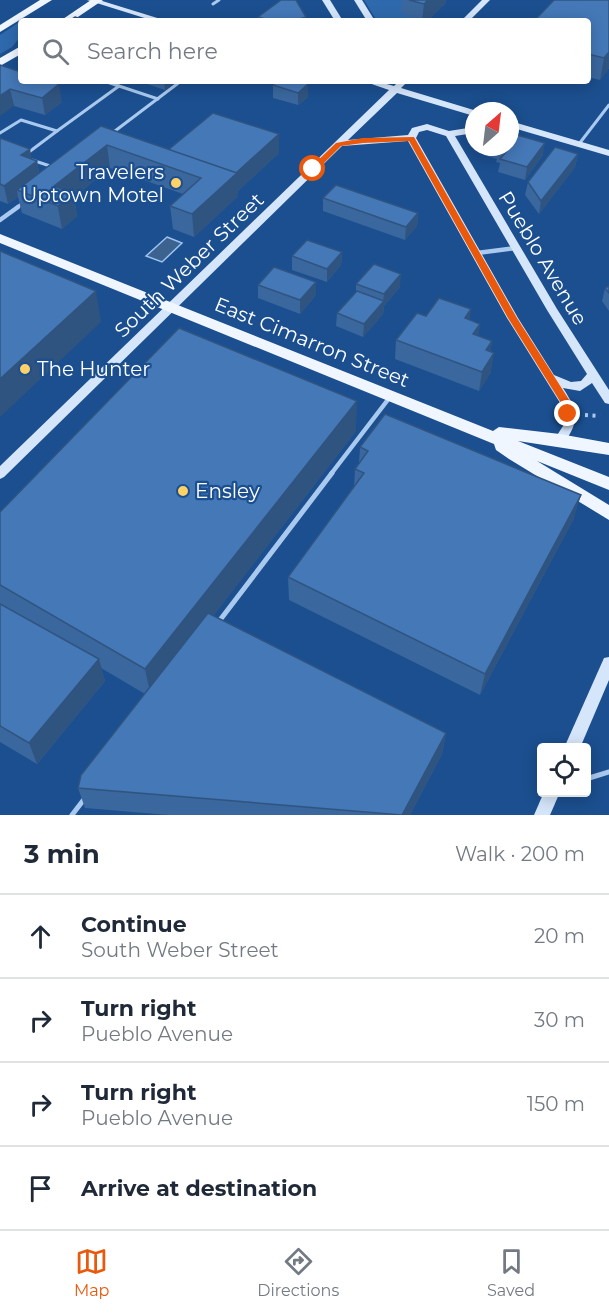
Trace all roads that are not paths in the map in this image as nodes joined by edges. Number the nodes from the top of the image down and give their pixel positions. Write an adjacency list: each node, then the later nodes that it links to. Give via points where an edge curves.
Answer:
1 (47, 0): 13 (main road)
2 (95, 0): 8 (main road); 9 (street)
3 (219, 0): 7 (lane)
4 (326, 0): 10 (street)
5 (358, 0): 11 (street)
6 (486, 0): 12 (street)
7 (213, 4)
8 (69, 18)
9 (153, 18)
10 (337, 18)
11 (369, 18)
12 (468, 18)
13 (0, 29)
14 (18, 53): 15 (main road)
15 (0, 63)
16 (113, 84): 19 (lane)
17 (177, 84): 20 (lane)
18 (399, 85): 22 (street); 30 (street, South Weber Street)
19 (119, 86): 20 (lane); 24 (lane)
20 (158, 99): 28 (lane)
21 (609, 105): 31 (lane)
22 (465, 110)
23 (519, 127): 31 (street)
24 (57, 131): 26 (lane, via 21,120); 34 (lane)
25 (465, 131): 27 (street)
26 (0, 133)
27 (449, 134): 29 (street, via 427,128 415,130); 39 (street, Pueblo Avenue)
28 (111, 135)
29 (411, 138): 30 (street); 40 (street)
30 (339, 144): 41 (street, South Weber Street)
31 (579, 144): 32 (street)
32 (609, 153)
33 (15, 154): 34 (lane)
34 (23, 157): 35 (lane)
35 (64, 171)
36 (28, 198): 37 (lane)
37 (0, 220)
38 (0, 238): 41 (main road, East Cimarron Street)
39 (516, 248): 40 (lane); 42 (street, Pueblo Avenue)
40 (477, 253): 43 (street)
41 (172, 307): 44 (main road, East Cimarron Street); 49 (street, South Weber Street)
42 (593, 373): 43 (street, via 589,382 579,388 566,387); 45 (street, Pueblo Avenue)
43 (551, 378): 47 (street, via 568,406 569,427)
44 (392, 395): 46 (main road, East Cimarron Street); 52 (lane)
45 (609, 400)
46 (481, 432): 47 (main road); 50 (main road, East Cimarron Street); 51 (main road)
47 (560, 440): 48 (main road)
48 (609, 449)
49 (0, 474)
50 (609, 484)
51 (609, 514)
52 (209, 635)
53 (609, 663): 54 (street)
54 (574, 743)
55 (609, 772): 56 (lane)
56 (591, 777)
57 (86, 796): 59 (lane)
58 (550, 797): 60 (street)
59 (72, 815)
60 (542, 815)

